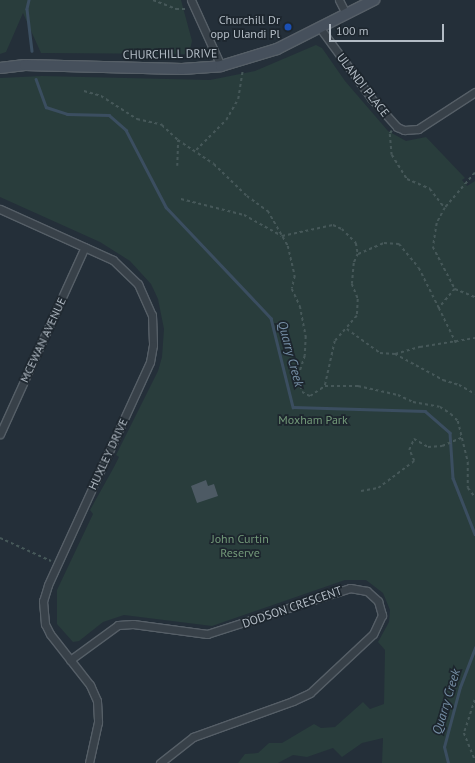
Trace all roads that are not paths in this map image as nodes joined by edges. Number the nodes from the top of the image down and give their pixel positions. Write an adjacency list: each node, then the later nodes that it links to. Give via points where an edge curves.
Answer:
1 (191, 0): 6 (street)
2 (339, 0): 4 (street)
3 (374, 0): 4 (main road, CHURCHILL DRIVE)
4 (346, 14): 5 (main road, CHURCHILL DRIVE)
5 (320, 28): 6 (main road, CHURCHILL DRIVE, via 277,49); 8 (street, ULANDI PLACE, via 358,81 397,127 410,131 418,129)
6 (221, 66): 7 (main road, CHURCHILL DRIVE, via 182,69 25,65)
7 (0, 68)
8 (475, 92)
9 (0, 209): 10 (street, HUXLEY DRIVE)
10 (85, 247): 11 (street, MCEWAN AVENUE); 12 (street, HUXLEY DRIVE, via 113,260 138,284 152,315 153,345 143,377 48,585 43,613 50,634)
11 (0, 434)
12 (70, 660): 13 (street, HUXLEY DRIVE, via 90,685 97,701 98,722); 14 (street, DODSON CRESCENT, via 118,625 133,624 207,634 350,588 367,591 378,601 382,615 374,634 320,685 293,701 193,737)
13 (89, 763)
14 (160, 763)

